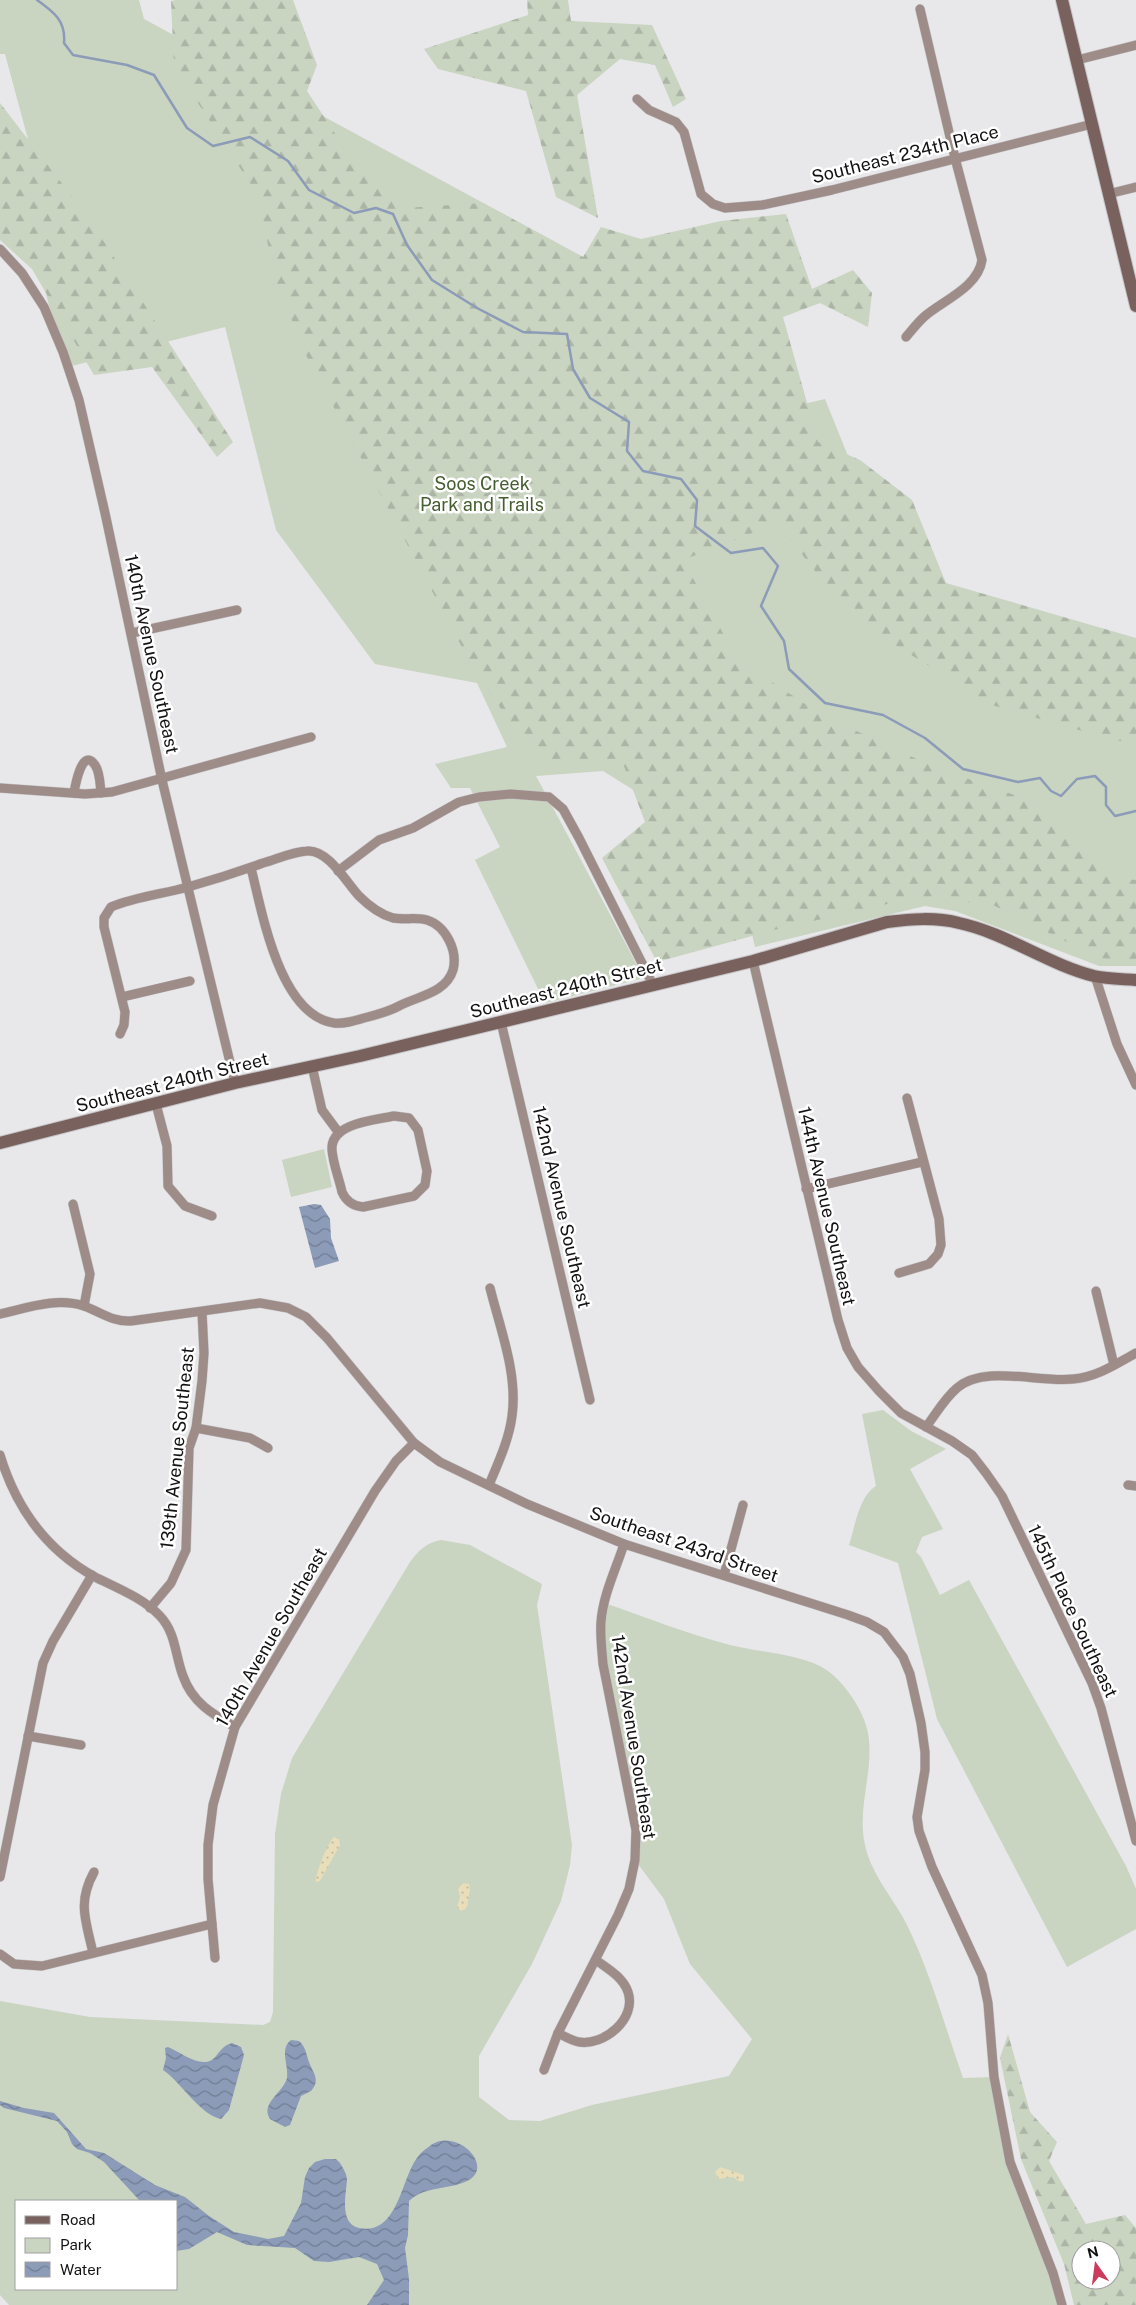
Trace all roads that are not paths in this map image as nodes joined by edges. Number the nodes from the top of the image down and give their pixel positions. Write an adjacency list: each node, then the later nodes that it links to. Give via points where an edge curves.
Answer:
1 (1062, 0): 4 (main road)
2 (920, 9): 7 (street)
3 (1136, 45): 4 (street)
4 (1077, 60): 6 (main road)
5 (637, 99): 7 (street, Southeast 234th Place, via 649,110 676,122 684,132 701,194 713,204 725,208 762,205)
6 (1092, 124): 7 (street, Southeast 234th Place); 9 (main road)
7 (955, 158): 12 (street, via 982,260 981,268 974,279 924,317)
8 (1136, 187): 9 (street)
9 (1108, 194): 11 (main road)
10 (0, 249): 14 (street, 140th Avenue Southeast, via 22,273 44,307 63,352 79,400)
11 (1136, 306)
12 (906, 337)
13 (237, 610): 14 (street)
14 (132, 633): 16 (street, 140th Avenue Southeast)
15 (311, 738): 16 (street)
16 (162, 780): 19 (street); 22 (street, 140th Avenue Southeast)
17 (0, 788): 18 (street)
18 (74, 793): 19 (street); 19 (street, via 78,773 87,761 96,766)
19 (101, 793)
20 (251, 868): 21 (street, via 307,851 326,857); 21 (street, via 273,953 282,974 302,1004 324,1020 348,1022 387,1012 436,991 453,969 453,948 444,933 427,920 394,918 380,913 347,884); 22 (street)
21 (338, 870): 27 (street, via 379,840 413,828 459,802 479,797 549,796 563,809)
22 (188, 887): 28 (street, via 117,904 107,912 104,927); 32 (street, 140th Avenue Southeast)
23 (753, 961): 24 (main road, Southeast 240th Street, via 887,922 937,919 977,927); 27 (main road, Southeast 240th Street); 39 (street, 144th Avenue Southeast)
24 (1095, 976): 25 (main road, Southeast 240th Street); 33 (street, via 1117,1044)
25 (1136, 980)
26 (190, 981): 28 (street)
27 (653, 985): 29 (main road, Southeast 240th Street)
28 (122, 997): 30 (street, via 125,1012)
29 (501, 1022): 31 (main road, Southeast 240th Street); 50 (street, 142nd Avenue Southeast)
30 (120, 1034)
31 (312, 1066): 32 (main road, Southeast 240th Street); 36 (street, via 322,1110)
32 (235, 1083): 35 (main road, Southeast 240th Street)
33 (1136, 1085)
34 (907, 1098): 38 (street)
35 (156, 1104): 37 (main road, Southeast 240th Street); 41 (street, via 167,1146 168,1186 185,1206)
36 (339, 1132): 36 (street, via 332,1150 342,1192 349,1203 363,1207 414,1196 424,1185 427,1171 418,1130 409,1118 394,1116 349,1126)
37 (0, 1144)
38 (922, 1162): 39 (street); 42 (street, via 938,1219 941,1245 929,1264)
39 (806, 1189): 51 (street, 144th Avenue Southeast, via 847,1348 858,1367 879,1391 901,1413)
40 (73, 1204): 45 (street, via 89,1268)
41 (212, 1216)
42 (899, 1273)
43 (490, 1288): 56 (street, via 514,1391 507,1440)
44 (1096, 1291): 49 (street)
45 (84, 1306): 46 (street, Southeast 243rd Street, via 122,1322); 47 (street, Southeast 243rd Street, via 47,1303)
46 (202, 1312): 52 (street, 139th Avenue Southeast, via 204,1353); 53 (street, Southeast 243rd Street, via 260,1303 288,1308 306,1317 328,1338)
47 (0, 1314)
48 (1136, 1353): 49 (street)
49 (1114, 1365): 51 (street, via 1102,1372 1072,1380 988,1376 973,1379 958,1386 946,1398)
50 (590, 1400)
51 (926, 1427): 65 (street, 145th Place Southeast, via 972,1455 1002,1496 1092,1683)
52 (196, 1428): 54 (street, via 250,1438); 61 (street, 139th Avenue Southeast, via 189,1448 186,1550 171,1583)
53 (414, 1443): 56 (street, Southeast 243rd Street, via 440,1462); 62 (street, 140th Avenue Southeast, via 396,1461 375,1491)
54 (268, 1448)
55 (0, 1455): 59 (street, via 21,1506 34,1526 50,1544)
56 (489, 1485): 58 (street, Southeast 243rd Street)
57 (743, 1505): 60 (street)
58 (624, 1544): 60 (street, Southeast 243rd Street); 73 (street, 142nd Avenue Southeast, via 604,1603 601,1641 636,1830 635,1860 629,1889)
59 (92, 1575): 61 (street); 63 (street, via 43,1663)
60 (724, 1575): 76 (street, Southeast 243rd Street, via 867,1622 892,1641 910,1674 925,1752 917,1817 919,1831 932,1867 982,1975 988,2003 994,2078 1010,2162)
61 (150, 1608): 62 (street, via 170,1631 182,1675 196,1701)
62 (235, 1727): 69 (street, 140th Avenue Southeast, via 213,1805 208,1846)
63 (28, 1736): 64 (street); 68 (street)
64 (82, 1745)
65 (1134, 1829): 66 (street, 145th Place Southeast)
66 (1136, 1841)
67 (94, 1872): 70 (street, via 85,1888 83,1900)
68 (0, 1877)
69 (212, 1924): 70 (street); 72 (street, 140th Avenue Southeast)
70 (93, 1953): 71 (street, via 42,1966 14,1964)
71 (2, 1956)
72 (215, 1958)
73 (596, 1960): 74 (street, 142nd Avenue Southeast); 74 (street, via 618,1976 628,1992 630,2006 624,2021 610,2034 595,2040 579,2042)
74 (558, 2033): 75 (street, 142nd Avenue Southeast)
75 (544, 2070)
76 (1062, 2305)

